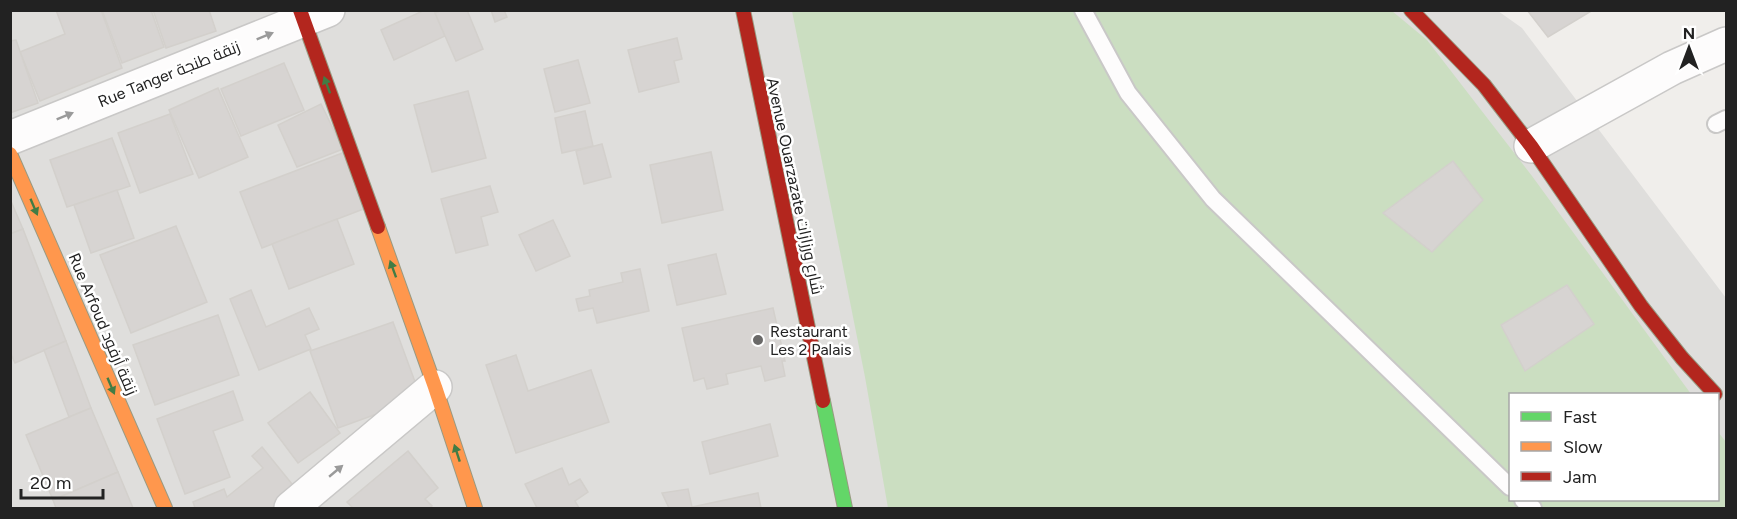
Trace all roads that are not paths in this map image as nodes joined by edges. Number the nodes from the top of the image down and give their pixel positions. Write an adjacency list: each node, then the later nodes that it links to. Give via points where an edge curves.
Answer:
1 (743, 10): 15 (street, Avenue Ouarzazate شارع ورزازات)
2 (1083, 10): 11 (lane, via 1128,93 1213,200)
3 (1411, 10): 7 (street, via 1484,85)
4 (311, 14): 6 (street, Rue Tanger زنقة طنجة, one-way to 4); 9 (street, one-way to 4)
5 (1726, 44): 7 (street, via 1672,68)
6 (10, 138)
7 (1531, 146): 10 (street, via 1641,306)
8 (10, 153): 12 (street, Rue Arfoud زنقة أرفود, one-way to 12)
9 (435, 387): 13 (street, one-way to 9); 14 (street, one-way to 9)
10 (1713, 393)
11 (1509, 486)
12 (165, 508)
13 (291, 508)
14 (475, 508)
15 (845, 508)

